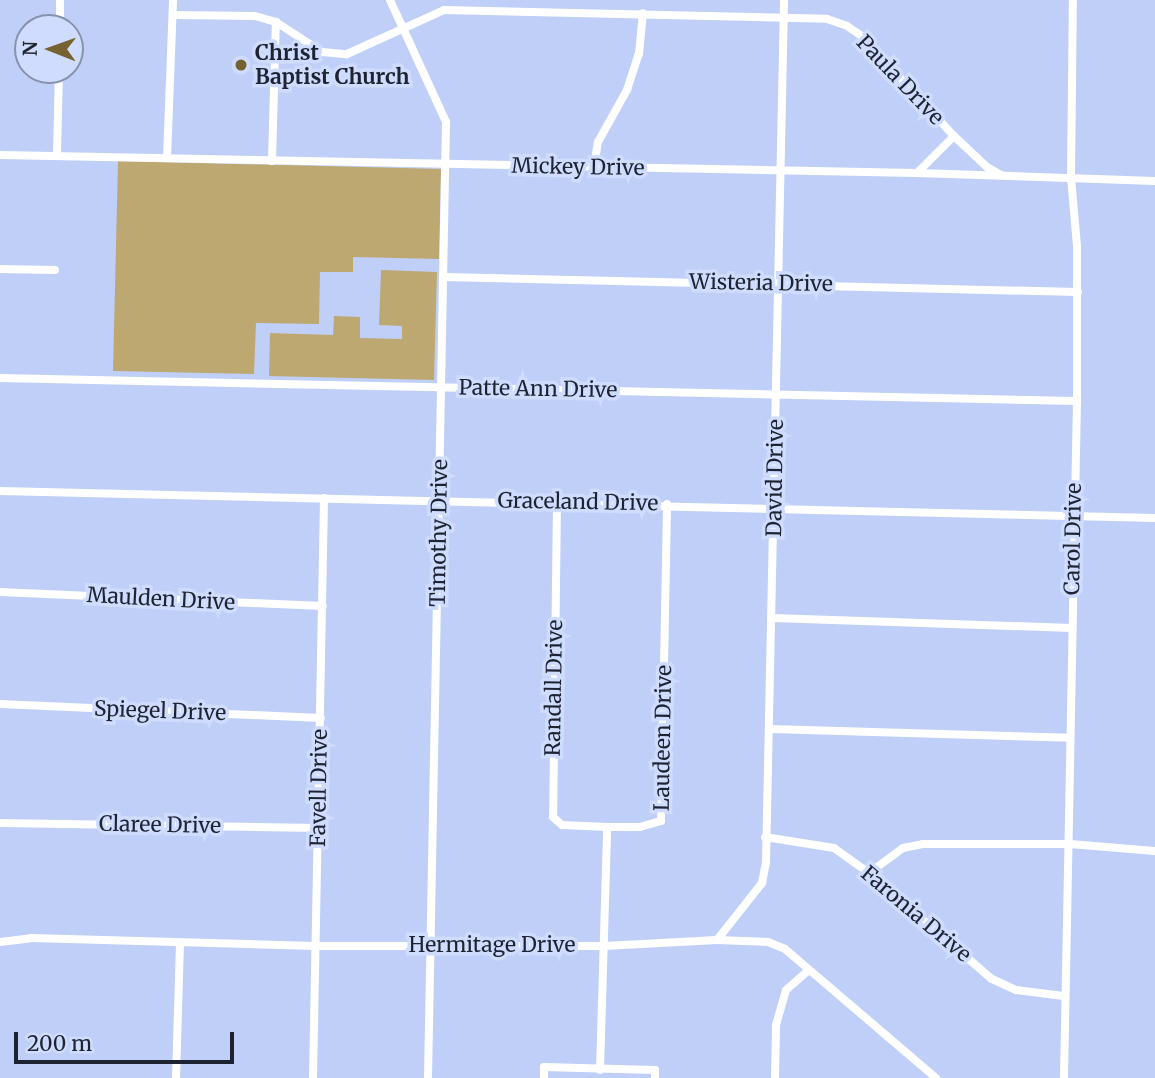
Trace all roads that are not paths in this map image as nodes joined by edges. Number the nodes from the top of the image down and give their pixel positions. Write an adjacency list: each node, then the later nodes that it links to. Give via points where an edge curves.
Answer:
1 (173, 0): 6 (street)
2 (390, 0): 9 (street, Timothy Drive)
3 (784, 0): 7 (street, David Drive)
4 (1073, 0): 21 (street, Carol Drive)
5 (643, 13): 7 (street, Paula Drive); 9 (street, Paula Drive, via 444,10); 17 (street, via 639,54 627,90 598,142)
6 (173, 15): 8 (street, Paula Drive, via 255,16); 14 (street)
7 (784, 16): 11 (street, Paula Drive, via 827,19 862,36); 18 (street, David Drive)
8 (276, 22): 9 (street, Paula Drive, via 322,52 347,54); 15 (street)
9 (403, 27): 16 (street, Timothy Drive, via 446,122)
10 (59, 84): 13 (street)
11 (954, 136): 19 (street); 20 (street, Paula Drive)
12 (0, 155): 13 (street, Mickey Drive)
13 (57, 156): 14 (street, Mickey Drive)
14 (167, 158): 15 (street, Mickey Drive)
15 (272, 162): 16 (street, Mickey Drive)
16 (446, 164): 17 (street, Mickey Drive); 25 (street, Timothy Drive)
17 (594, 167): 18 (street, Mickey Drive)
18 (780, 171): 19 (street, Mickey Drive); 26 (street, David Drive)
19 (917, 173): 20 (street, Mickey Drive)
20 (1003, 176): 21 (street, Mickey Drive)
21 (1071, 178): 22 (street, Mickey Drive); 27 (street, Carol Drive)
22 (1155, 181)
23 (0, 268): 24 (street)
24 (55, 270)
25 (444, 277): 26 (street, Wisteria Drive); 29 (street, Timothy Drive)
26 (779, 282): 27 (street, Wisteria Drive); 30 (street, David Drive)
27 (1078, 292): 31 (street, Carol Drive)
28 (0, 378): 29 (street, Patte Ann Drive)
29 (442, 387): 30 (street, Patte Ann Drive); 34 (street, Timothy Drive)
30 (777, 394): 31 (street, Patte Ann Drive); 37 (street, David Drive)
31 (1077, 401): 38 (street, Carol Drive)
32 (0, 491): 33 (street, Graceland Drive)
33 (324, 498): 34 (street, Graceland Drive); 41 (street, Favell Drive)
34 (440, 499): 35 (street, Graceland Drive); 58 (street, Timothy Drive)
35 (557, 502): 36 (street, Graceland Drive); 49 (street, Randall Drive, via 553,817 562,825)
36 (667, 504): 37 (street, Graceland Drive); 49 (street, Laudeen Drive, via 661,821 640,827)
37 (775, 507): 38 (street, Graceland Drive); 42 (street, David Drive)
38 (1073, 517): 39 (street, Graceland Drive); 43 (street, Carol Drive)
39 (1155, 518)
40 (0, 592): 41 (street, Maulden Drive)
41 (323, 606): 45 (street, Favell Drive)
42 (773, 618): 43 (street); 46 (street, David Drive)
43 (1072, 628): 47 (street, Carol Drive)
44 (0, 704): 45 (street, Spiegel Drive)
45 (321, 718): 50 (street, Favell Drive)
46 (771, 729): 47 (street); 51 (street, David Drive)
47 (1070, 738): 52 (street, Carol Drive)
48 (0, 823): 50 (street, Claree Drive)
49 (607, 827): 60 (street)
50 (319, 828): 59 (street, Favell Drive)
51 (765, 837): 54 (street, Faronia Drive, via 834,848); 55 (street, David Drive, via 762,883)
52 (1070, 844): 53 (street); 54 (street, via 923,844 903,848); 62 (street, Carol Drive)
53 (1155, 851)
54 (869, 873): 62 (street, Faronia Drive, via 992,979 1016,990)
55 (717, 940): 60 (street, Hermitage Drive); 61 (street, Hermitage Drive, via 768,942 785,949)
56 (0, 942): 57 (street, Hermitage Drive, via 31,938)
57 (180, 944): 59 (street, Hermitage Drive); 64 (street)
58 (431, 945): 59 (street, Hermitage Drive); 60 (street, Hermitage Drive); 66 (street, Timothy Drive)
59 (315, 946): 65 (street, Favell Drive)
60 (604, 946): 63 (street)
61 (808, 970): 69 (street, via 786,990 776,1025); 70 (street, Hermitage Drive)
62 (1065, 996): 71 (street, Carol Drive)
63 (600, 1070): 67 (street, via 544,1067); 68 (street, via 655,1070)
64 (176, 1078)
65 (313, 1078)
66 (428, 1078)
67 (544, 1078)
68 (655, 1078)
69 (775, 1078)
70 (936, 1078)
71 (1064, 1078)

